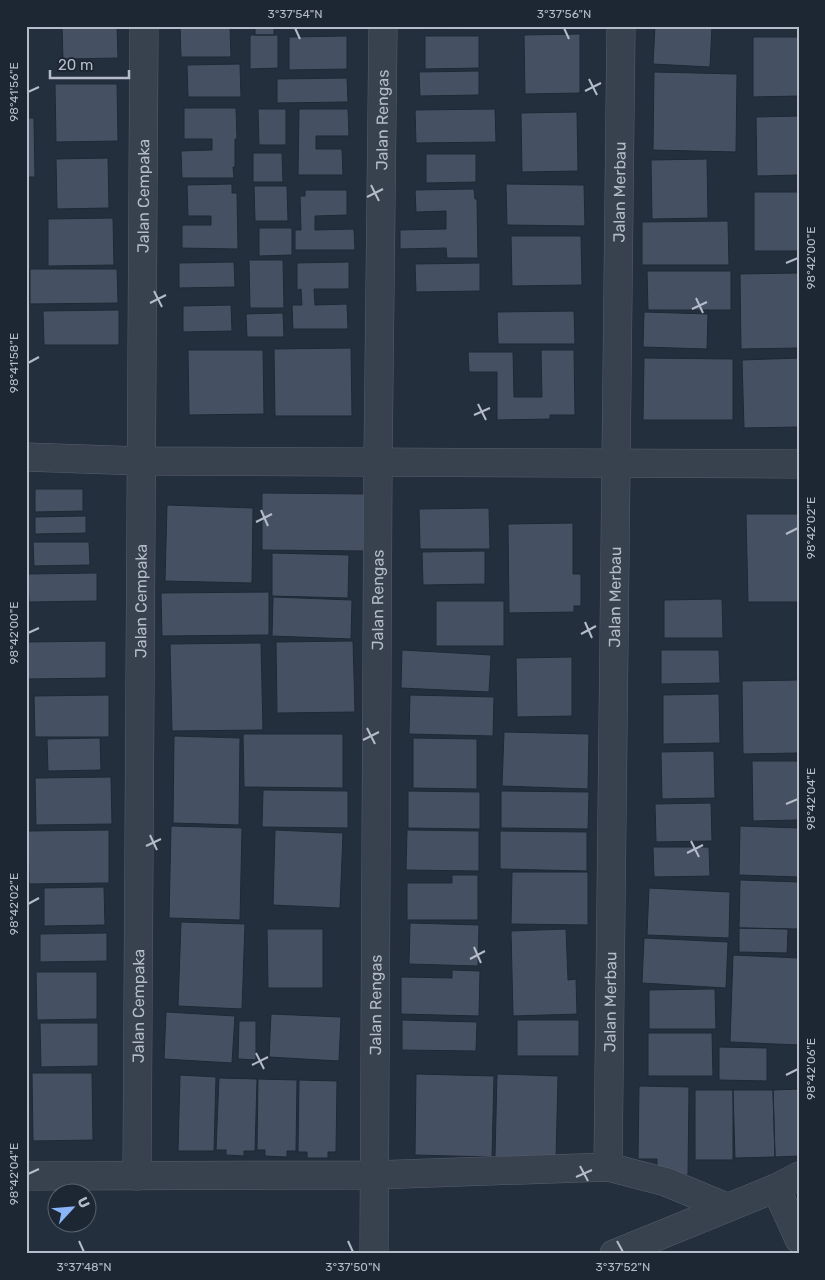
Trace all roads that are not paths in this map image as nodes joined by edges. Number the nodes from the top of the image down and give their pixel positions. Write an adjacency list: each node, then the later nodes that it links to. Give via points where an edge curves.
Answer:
1 (144, 26): 5 (street, Jalan Cempaka)
2 (383, 26): 6 (street, Jalan Rengas)
3 (621, 26): 7 (street, Jalan Merbau)
4 (26, 457): 5 (street)
5 (140, 461): 6 (street); 12 (street, Jalan Cempaka)
6 (378, 462): 7 (street); 10 (street, Jalan Rengas)
7 (617, 463): 8 (street); 9 (street, Jalan Merbau)
8 (799, 464)
9 (608, 1167): 10 (street); 14 (street, via 666,1182)
10 (374, 1175): 12 (street); 16 (street, Jalan Rengas)
11 (26, 1176): 12 (street)
12 (137, 1176)
13 (787, 1182): 14 (street); 15 (street)
14 (726, 1207): 17 (street)
15 (799, 1239)
16 (374, 1254)
17 (614, 1254)

